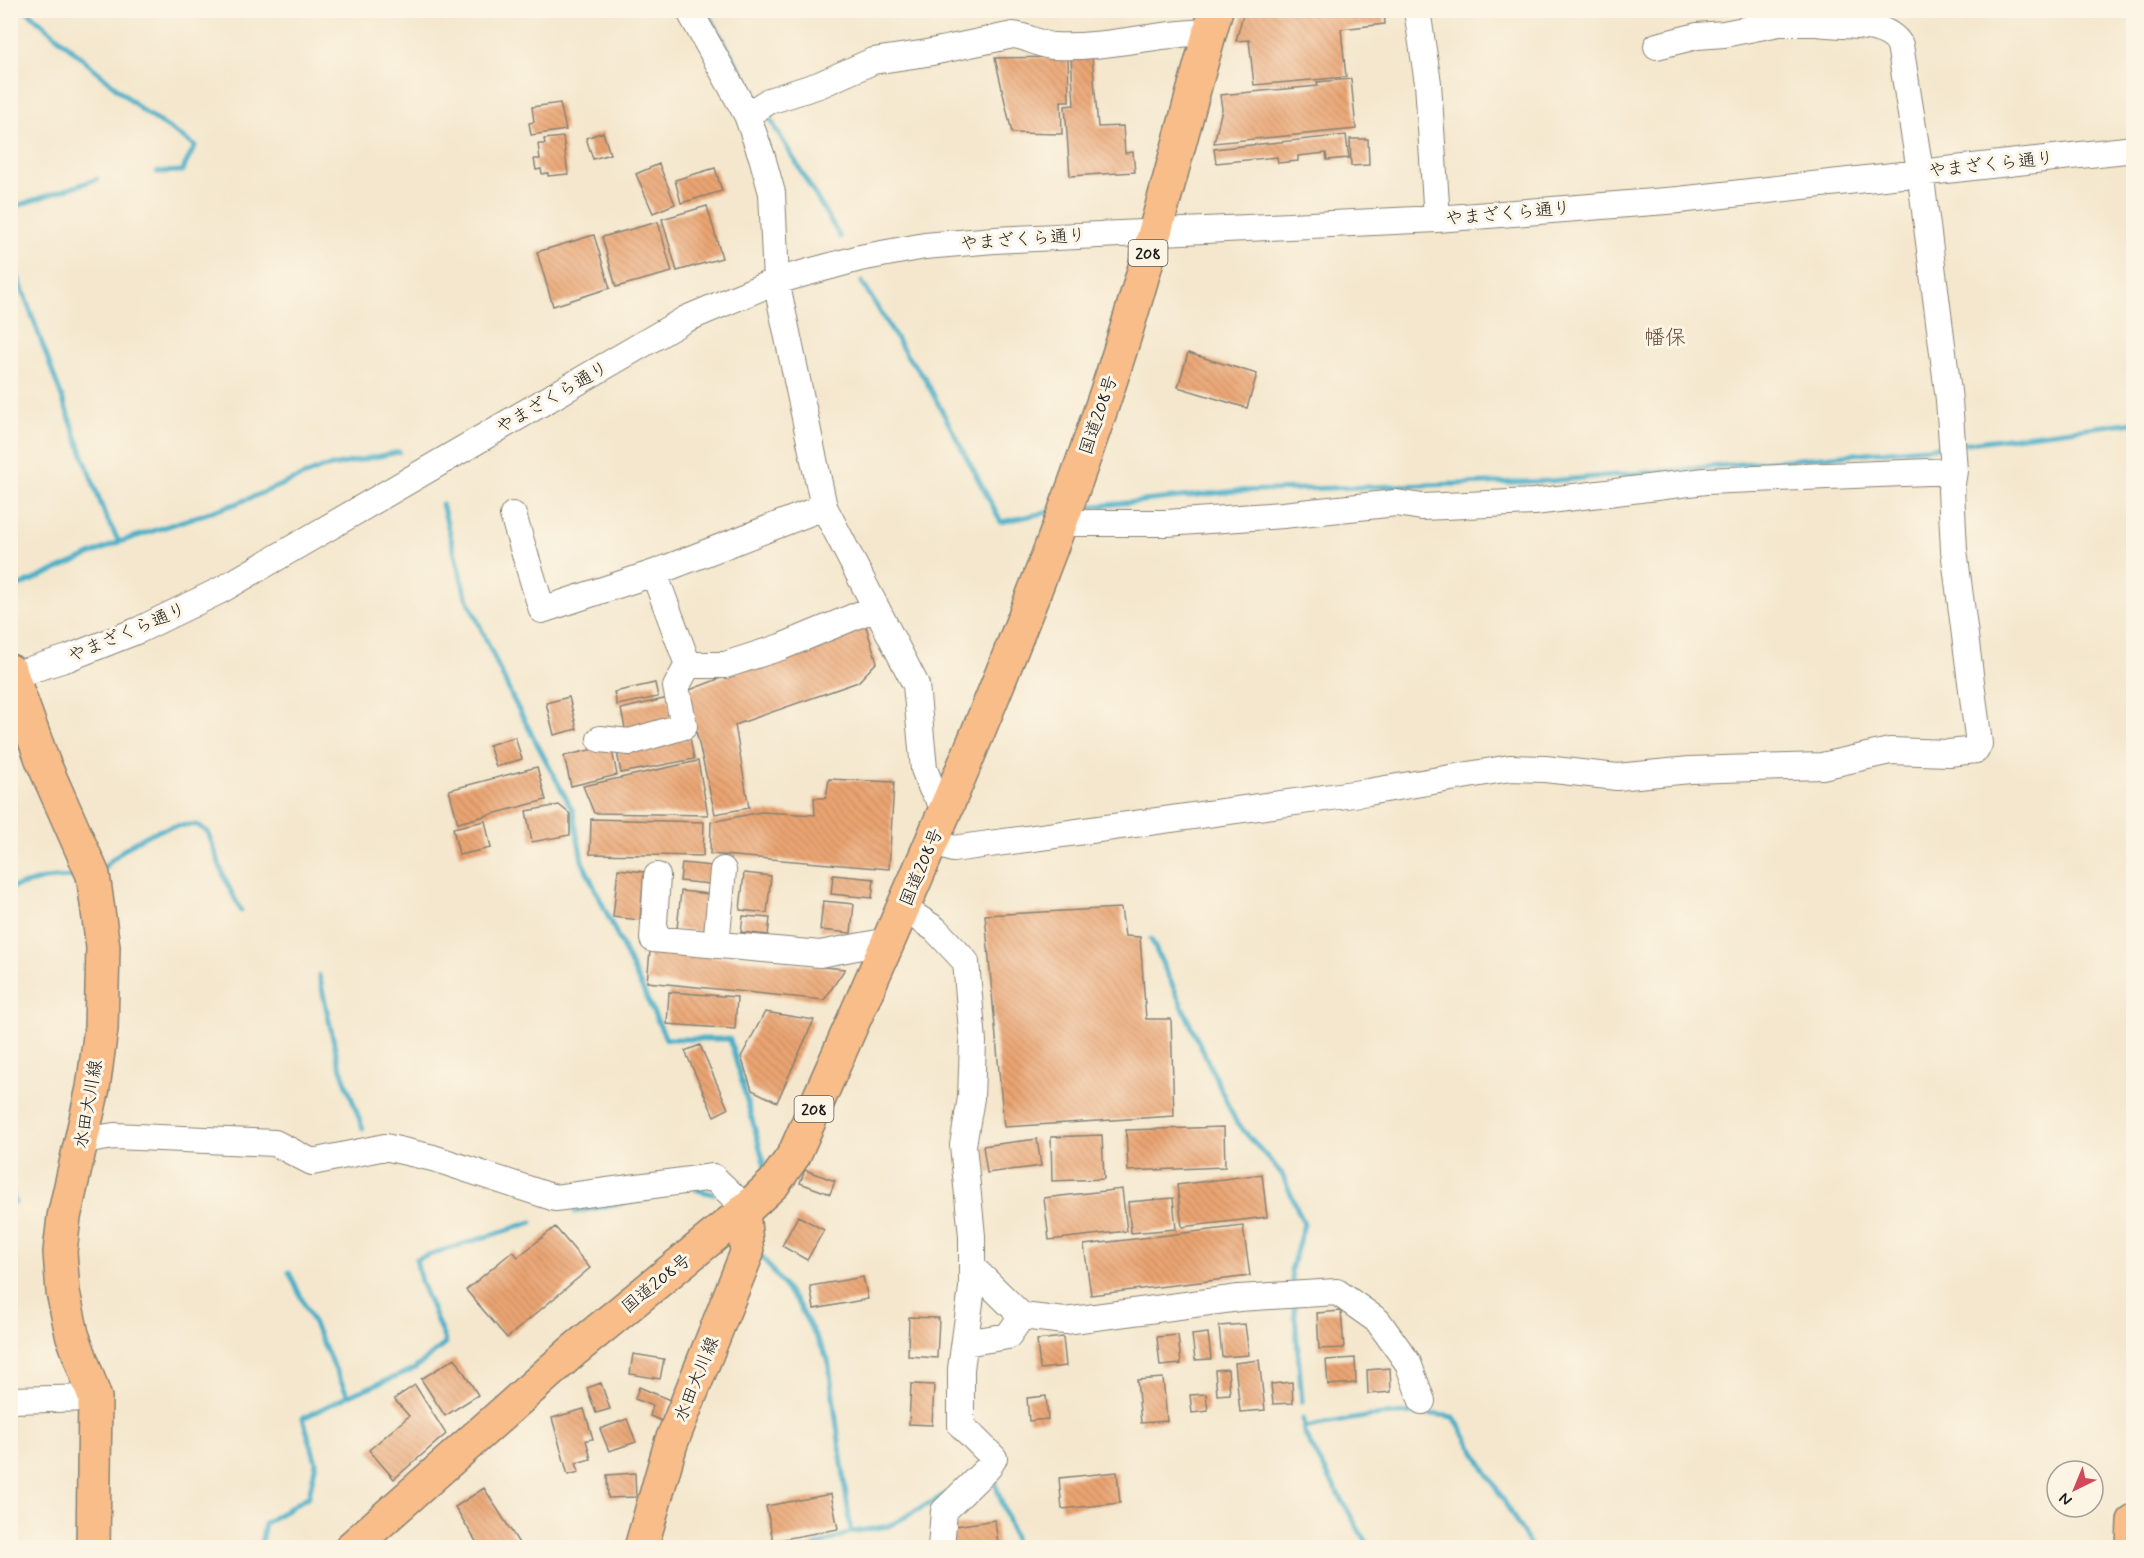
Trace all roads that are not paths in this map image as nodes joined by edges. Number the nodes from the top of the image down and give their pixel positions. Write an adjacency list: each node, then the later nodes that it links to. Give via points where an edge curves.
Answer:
1 (689, 10): 6 (street)
2 (1417, 10): 9 (street, via 1428,83)
3 (1814, 17): 5 (street); 8 (street, via 1894,35 1900,45)
4 (1213, 21): 6 (street, via 1182,32 1080,46 1044,45 1013,35 873,61 819,85 769,100); 10 (main road, 国道208号 / 208)
5 (1657, 46)
6 (747, 115): 11 (street, via 771,193)
7 (2133, 149): 8 (street, やまざくら通り)
8 (1920, 171): 9 (street, やまざくら通り, via 1679,200); 12 (street)
9 (1437, 219): 10 (street, やまざくら通り)
10 (1154, 231): 11 (street, やまざくら通り, via 925,246 860,258); 14 (main road, 国道208号 / 208, via 1126,329)
11 (776, 281): 13 (street); 19 (street, やまざくら通り, via 686,320 221,590 140,630 68,658)
12 (1954, 471): 14 (street, via 1706,481 1534,502 1422,507 1396,503 1201,520); 22 (street, via 1954,550 1979,744 1976,750 1890,751 1822,766 1690,770 1617,777 1510,768 1368,792 953,849)
13 (824, 507): 16 (street); 17 (street)
14 (1064, 511): 21 (main road, 国道208号 / 208)
15 (513, 515): 16 (street, via 542,610)
16 (654, 573): 18 (street)
17 (875, 608): 18 (street, via 781,647 725,665); 21 (street, via 916,685 924,769)
18 (688, 665): 20 (street, via 676,687 684,726 630,742)
19 (11, 674): 28 (main road, 水田大川線, via 93,875 99,904 104,976 101,1029)
20 (600, 739)
21 (946, 809): 22 (main road, 国道208号 / 208)
22 (932, 842): 25 (main road, 国道208号 / 208)
23 (723, 870): 27 (street)
24 (657, 876): 27 (street, via 653,939)
25 (903, 908): 26 (main road, 国道208号 / 208); 30 (street, via 935,929 966,962 973,1042 971,1098 963,1145)
26 (888, 942): 27 (street, via 820,954); 29 (main road, 国道208号 / 208, via 794,1155 774,1183)
27 (716, 945)
28 (82, 1142): 29 (street, via 114,1136 275,1143 312,1162 385,1147 434,1158 555,1198 713,1177); 33 (main road, 水田大川線, via 60,1252 72,1334)
29 (743, 1212): 38 (main road, 国道208号 / 208, via 564,1359); 39 (main road, 水田大川線, via 747,1253 671,1443)
30 (972, 1267): 31 (street); 32 (street)
31 (1023, 1316): 32 (street, via 1008,1336); 35 (street, via 1065,1321 1239,1298 1337,1292 1378,1321 1408,1363)
32 (965, 1343): 40 (street, via 961,1369 962,1425 993,1458 988,1468 944,1511)
33 (95, 1398): 34 (street); 37 (main road, 水田大川線)
34 (10, 1400)
35 (1422, 1401)
36 (2133, 1521): 41 (main road)
37 (93, 1548)
38 (351, 1548)
39 (642, 1548)
40 (941, 1548)
41 (2133, 1548)

